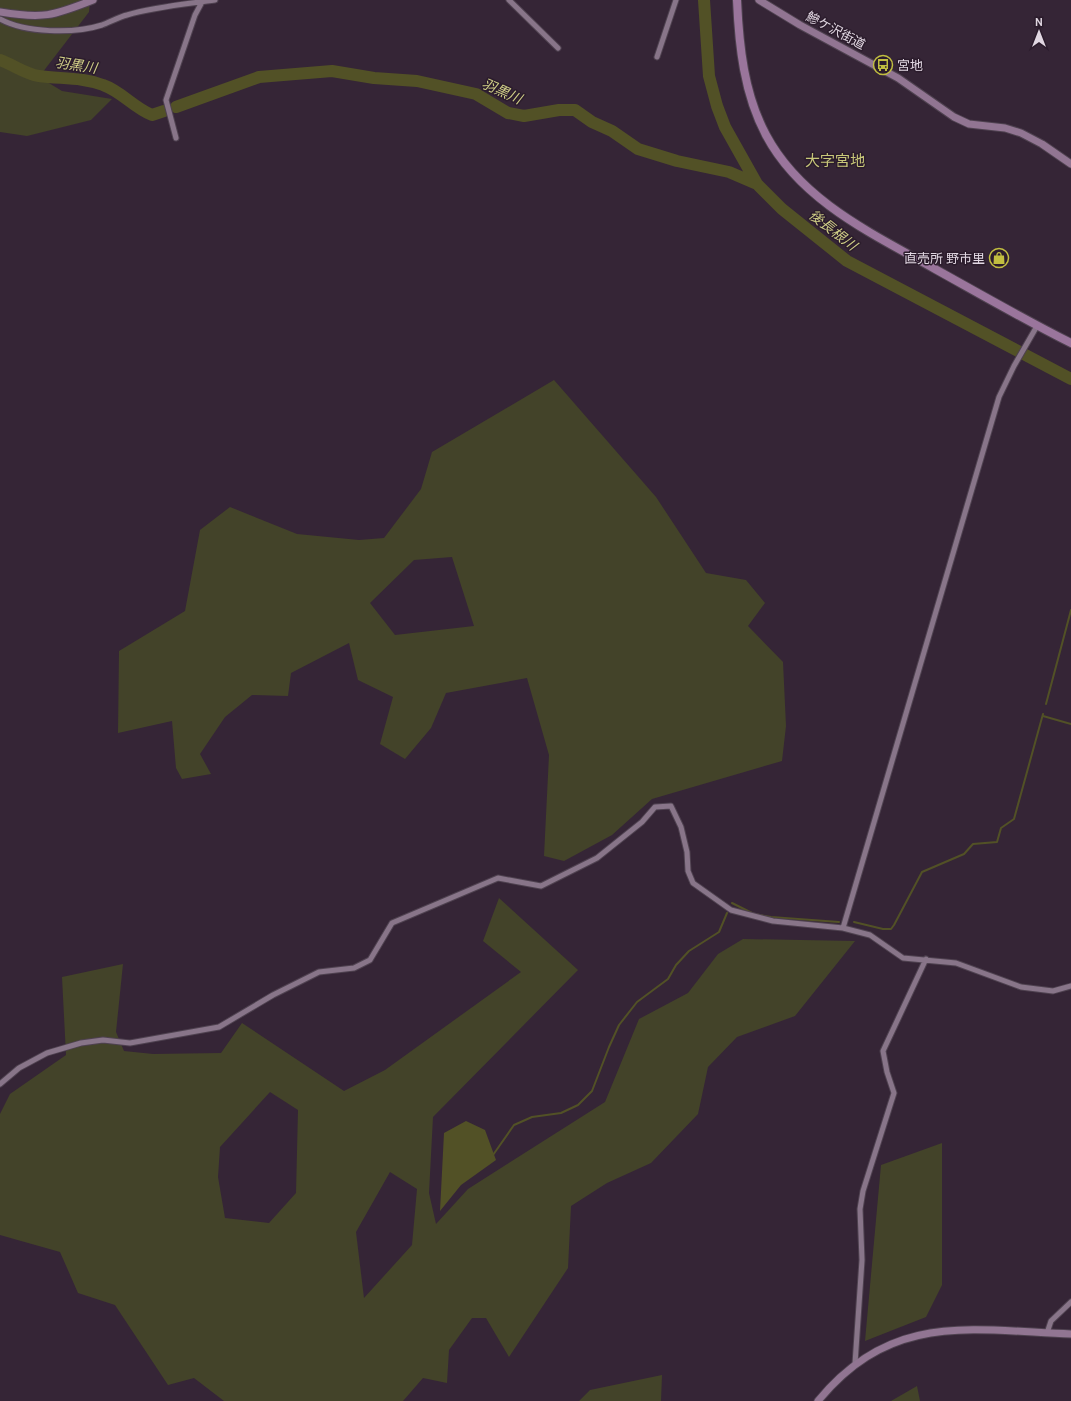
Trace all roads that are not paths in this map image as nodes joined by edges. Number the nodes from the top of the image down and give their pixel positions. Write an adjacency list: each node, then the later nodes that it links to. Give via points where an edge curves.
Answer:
1 (93, 0): 8 (street, via 48,16)
2 (215, 0): 7 (street)
3 (509, 0): 10 (street)
4 (676, 0): 11 (street)
5 (737, 0): 14 (main road, via 745,78 753,104 766,136 796,176 851,221)
6 (759, 0): 13 (street, 鰺ケ沢街道, via 898,78 954,117 974,125 1005,128 1021,133)
7 (202, 2): 9 (street, via 127,15 83,29 27,30); 12 (street, via 195,15 166,100)
8 (0, 12)
9 (0, 19)
10 (558, 48)
11 (657, 57)
12 (176, 138)
13 (1071, 164)
14 (1037, 326): 15 (main road); 16 (street, via 999,397)
15 (1071, 343)
16 (843, 928): 17 (street, via 870,936 903,958); 19 (street, via 773,921 731,910 693,883 688,871 681,827 671,806 655,806 636,826 597,858 582,866 541,886 498,878 392,923 370,960 354,968 319,972 273,995 219,1027 130,1043 103,1040 81,1043 47,1053 20,1068)
17 (926, 959): 18 (street, via 956,963 1021,987 1053,991); 23 (street, via 883,1050 886,1072 894,1092 863,1191 860,1209 862,1260)
18 (1071, 986)
19 (0, 1084)
20 (1071, 1302): 21 (street, via 1051,1321)
21 (1048, 1333): 22 (street); 23 (street, via 939,1330 899,1340)
22 (1071, 1334)
23 (855, 1364): 24 (street, via 841,1375)
24 (818, 1401)

